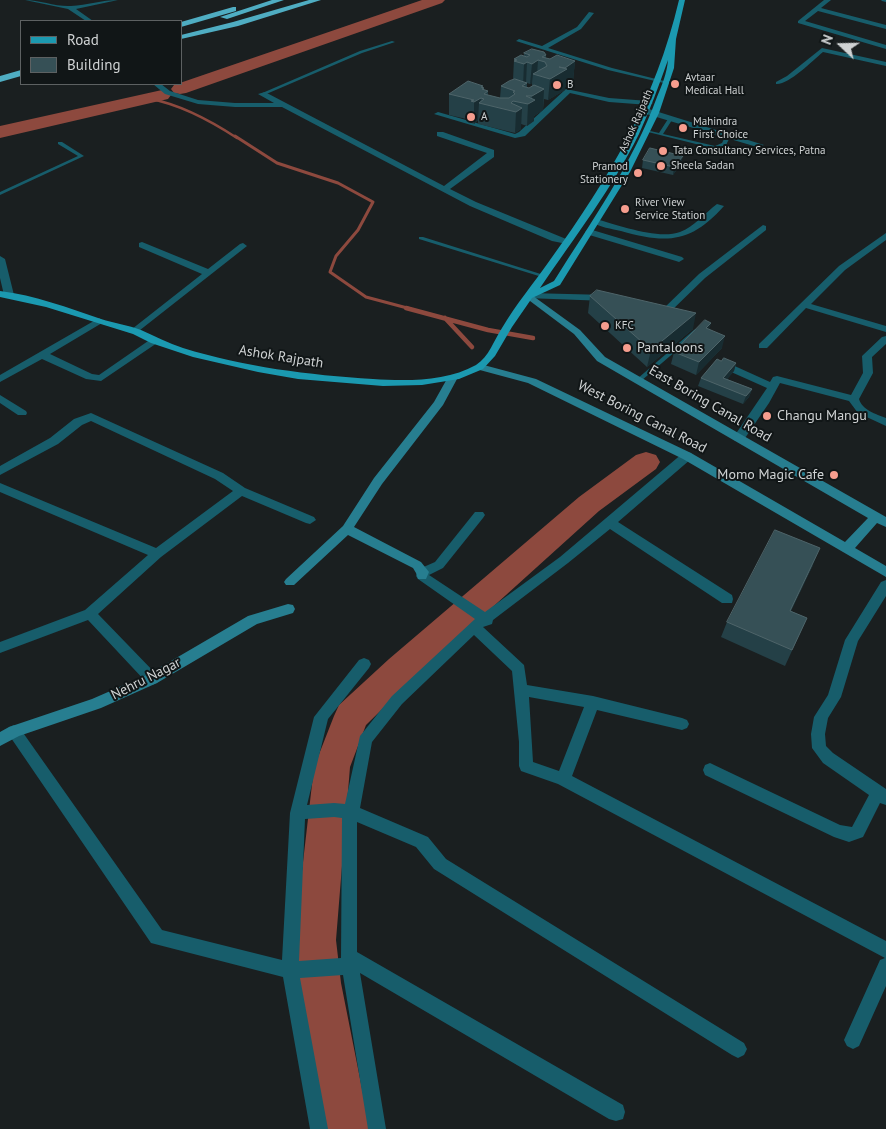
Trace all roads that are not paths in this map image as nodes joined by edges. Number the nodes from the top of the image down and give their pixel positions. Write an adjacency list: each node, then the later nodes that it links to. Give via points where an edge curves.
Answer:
1 (28, 0): 11 (street)
2 (115, 0): 11 (street)
3 (264, 0): 16 (highway)
4 (280, 0): 20 (highway)
5 (288, 0): 21 (highway)
6 (297, 0): 22 (highway)
7 (308, 0): 23 (highway)
8 (316, 0): 24 (highway, via 235,24)
9 (682, 0): 35 (main road, Ashok Rajpath, via 673,39 671,68)
10 (828, 0): 12 (street)
11 (70, 8): 14 (street)
12 (816, 10): 15 (street); 25 (street, via 800,22)
13 (591, 13): 29 (street, via 579,28)
14 (88, 20)
15 (863, 21): 17 (street); 18 (street)
16 (182, 25)
17 (856, 26)
18 (886, 27)
19 (850, 31): 25 (street)
20 (182, 34)
21 (182, 34)
22 (182, 34)
23 (182, 34)
24 (182, 34)
25 (844, 36): 28 (street)
26 (519, 41): 29 (street)
27 (393, 42): 38 (lane, via 361,52)
28 (886, 47)
29 (543, 48): 35 (street)
30 (20, 64): 32 (highway)
31 (886, 64): 36 (street, via 822,50)
32 (7, 67)
33 (20, 72): 34 (highway)
34 (0, 77)
35 (662, 82): 40 (main road, Ashok Rajpath)
36 (778, 83)
37 (159, 85): 39 (street, via 197,102)
38 (262, 94): 39 (street)
39 (287, 106): 48 (street)
40 (651, 110): 41 (street, via 570,88 522,134 515,136); 42 (lane); 43 (main road, Ashok Rajpath); 47 (street); 56 (main road, Ashok Rajpath)
41 (438, 114)
42 (670, 120): 45 (lane); 45 (lane, via 727,139 716,148)
43 (646, 131): 45 (lane); 51 (main road, Ashok Rajpath)
44 (440, 134): 48 (street, via 491,152)
45 (660, 134)
46 (60, 143): 49 (lane, via 82,156)
47 (760, 145)
48 (446, 188): 56 (street, via 482,208 554,239)
49 (0, 194)
50 (720, 206): 51 (street, via 685,233 670,237)
51 (596, 222): 53 (main road, Ashok Rajpath)
52 (762, 228): 67 (street, via 702,276 664,314)
53 (589, 232): 60 (street); 64 (main road, Ashok Rajpath, via 557,283)
54 (886, 236): 66 (street, via 842,268)
55 (421, 238): 62 (lane)
56 (567, 241): 62 (main road, Ashok Rajpath)
57 (142, 245): 61 (street)
58 (243, 246): 61 (street)
59 (0, 259): 63 (street)
60 (679, 259)
61 (209, 273): 71 (street)
62 (544, 276): 64 (main road, Ashok Rajpath)
63 (5, 294): 68 (main road, Ashok Rajpath, via 66,308)
64 (529, 296): 65 (street); 77 (main road, Ashok Rajpath); 80 (main road, East Boring Canal Road, via 578,332 601,359)
65 (618, 301)
66 (805, 305): 70 (street); 74 (street)
67 (645, 308)
68 (99, 321): 71 (main road, Ashok Rajpath); 75 (street)
69 (700, 327): 80 (lane)
70 (886, 329)
71 (135, 331): 73 (main road, Ashok Rajpath)
72 (886, 339): 83 (street, via 867,356 868,373)
73 (155, 341): 75 (street, via 101,378 90,377); 79 (main road, Ashok Rajpath, via 198,356 318,378 393,383)
74 (763, 346)
75 (43, 355): 78 (street)
76 (724, 365): 81 (street)
77 (480, 367): 79 (main road, Ashok Rajpath); 87 (main road, West Boring Canal Road, via 532,381)
78 (0, 379)
79 (452, 379): 95 (main road, via 439,403 378,481)
80 (639, 380): 86 (main road, East Boring Canal Road)
81 (773, 387): 83 (street, via 777,379); 86 (street)
82 (0, 398): 84 (street)
83 (854, 400): 85 (street, via 858,408)
84 (22, 413)
85 (886, 422)
86 (739, 438): 93 (main road, East Boring Canal Road)
87 (687, 456): 94 (street); 96 (main road, West Boring Canal Road)
88 (0, 471): 90 (street, via 91,417 219,476)
89 (0, 487): 97 (street)
90 (241, 491): 92 (street); 97 (street)
91 (479, 515): 99 (street, via 439,565)
92 (310, 520)
93 (881, 520): 96 (main road)
94 (610, 523): 102 (street); 105 (street)
95 (347, 529): 99 (main road, via 417,565); 100 (main road)
96 (846, 548): 98 (main road, West Boring Canal Road)
97 (157, 554): 104 (street)
98 (886, 572)
99 (422, 574): 105 (street, via 473,610)
100 (290, 582)
101 (886, 585): 115 (street, via 852,640 834,697 821,717 818,734 820,748 828,758)
102 (727, 599)
103 (288, 609): 108 (main road, Nehru Nagar, via 253,620)
104 (90, 614): 106 (street); 108 (street)
105 (480, 623): 109 (street, via 519,670); 117 (street, via 397,700 365,740)
106 (0, 648)
107 (364, 664): 116 (street, via 322,716)
108 (152, 679): 112 (main road, Nehru Nagar, via 96,704)
109 (520, 689): 110 (street); 114 (street, via 526,766)
110 (593, 702): 111 (street); 114 (street)
111 (682, 724)
112 (7, 736): 121 (street, via 157,937)
113 (710, 770): 115 (street, via 851,835 860,828)
114 (563, 780): 118 (street)
115 (881, 795)
116 (303, 812): 117 (street); 121 (street)
117 (352, 812): 119 (street, via 349,824); 123 (street, via 422,842 440,864)
118 (886, 950)
119 (350, 962): 121 (street); 124 (street); 126 (street)
120 (886, 966): 122 (street)
121 (295, 970): 125 (street)
122 (853, 1040)
123 (738, 1049)
124 (616, 1112)
125 (319, 1129)
126 (377, 1129)

